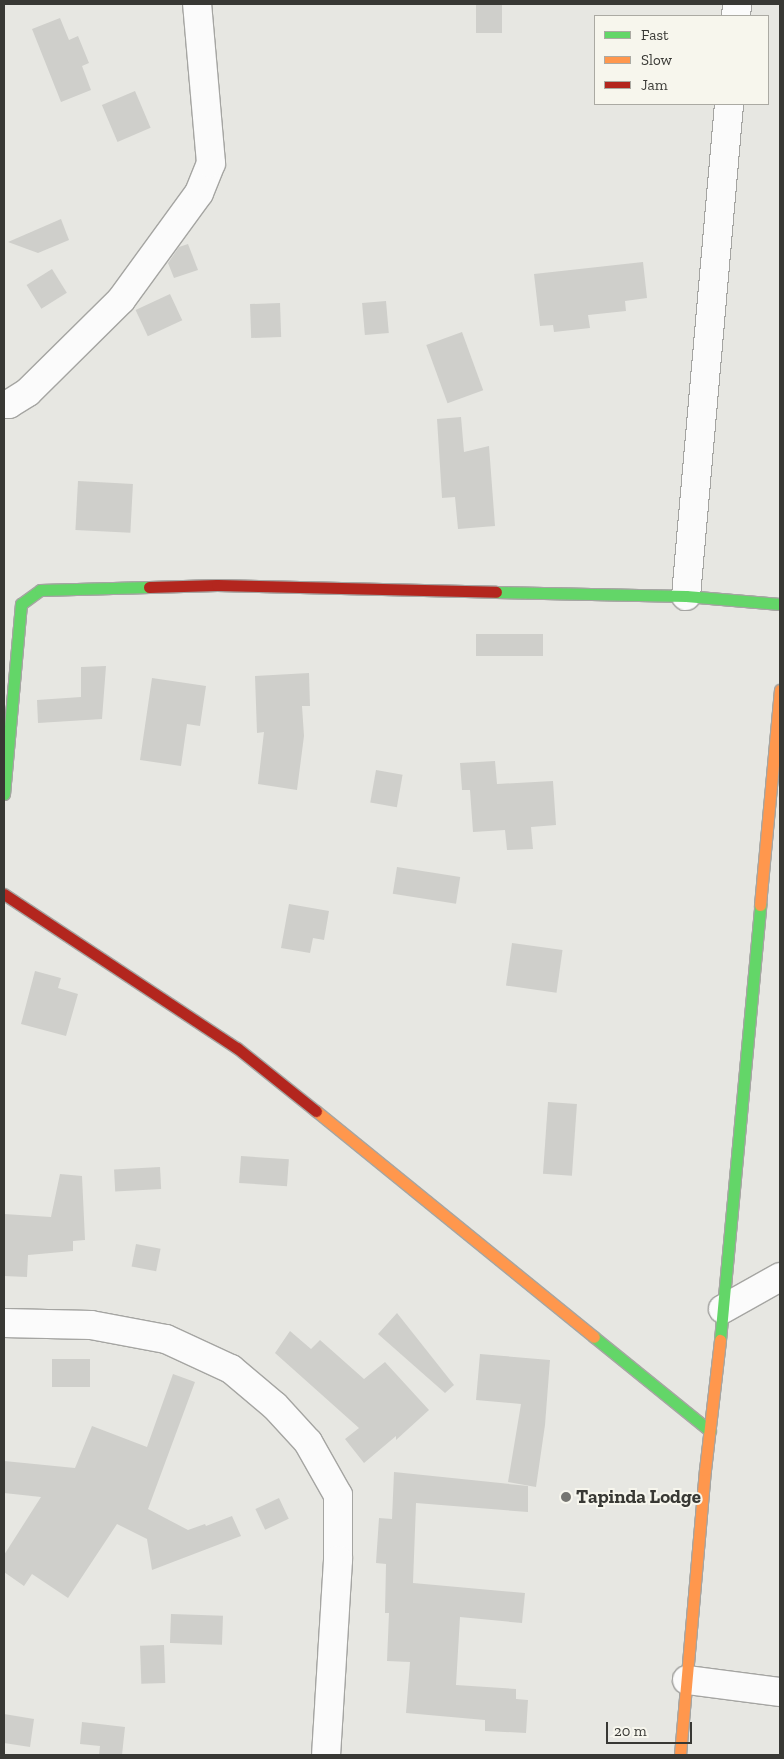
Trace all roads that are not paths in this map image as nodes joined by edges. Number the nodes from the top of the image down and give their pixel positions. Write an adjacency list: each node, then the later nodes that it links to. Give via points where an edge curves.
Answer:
1 (196, 4): 3 (street, via 211,163 199,193 121,300 28,392)
2 (729, 105): 4 (street)
3 (4, 404)
4 (686, 596): 5 (street); 7 (street, via 217,585 40,590 21,604)
5 (780, 604)
6 (780, 690): 10 (street)
7 (4, 794)
8 (4, 894): 12 (street, via 237,1048)
9 (780, 1277): 10 (street)
10 (723, 1309): 12 (street)
11 (4, 1323): 15 (street, via 92,1325 166,1339 231,1369 275,1406 308,1442 338,1495 338,1560)
12 (710, 1431): 13 (street)
13 (687, 1680): 14 (street); 16 (street)
14 (780, 1692)
15 (326, 1755)
16 (680, 1755)

